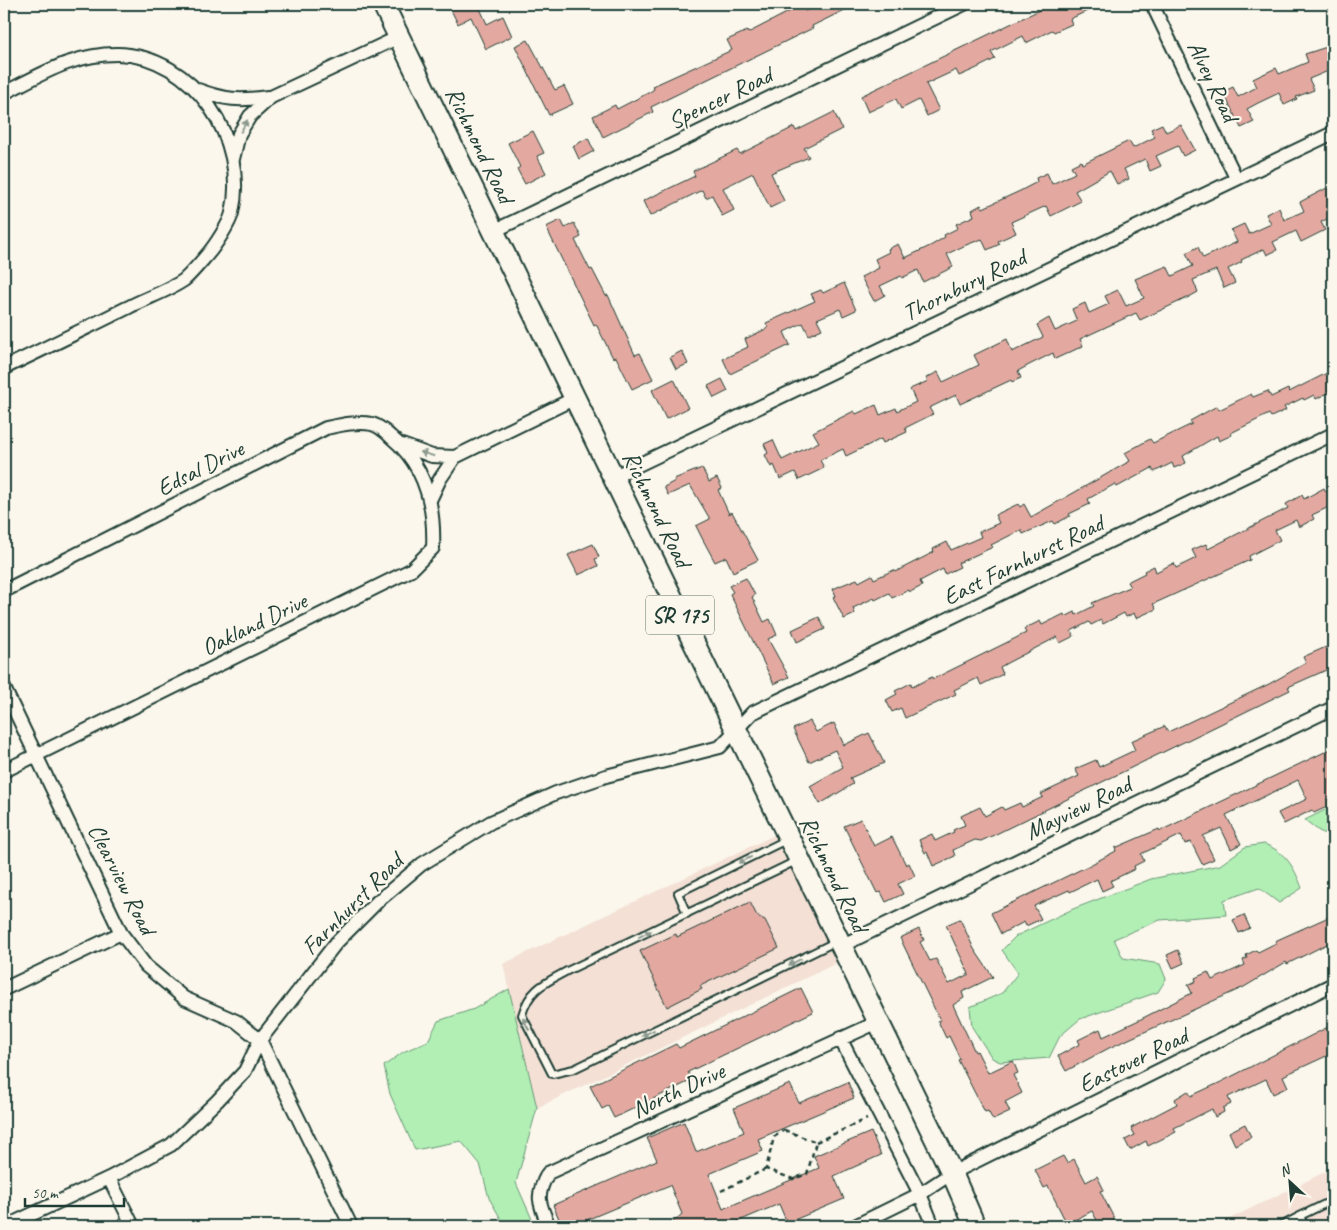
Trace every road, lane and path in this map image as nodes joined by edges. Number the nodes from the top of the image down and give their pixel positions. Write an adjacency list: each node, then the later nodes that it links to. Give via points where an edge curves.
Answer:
1 (383, 4): 4 (main road, Richmond Road / SR 175)
2 (964, 4): 11 (street, Spencer Road)
3 (1152, 4): 10 (street, Alvey Road)
4 (399, 36): 7 (street); 11 (main road, Richmond Road / SR 175)
5 (193, 85): 6 (street, via 154,60 119,54 88,55 68,61); 7 (street, via 221,99 240,101); 9 (street, via 204,96 219,122)
6 (4, 93)
7 (271, 97): 9 (street, one-way to 7, via 239,134 250,116)
8 (1333, 133): 10 (street, Thornbury Road)
9 (232, 163): 12 (street, via 235,184 232,214 209,254 183,280)
10 (1236, 178): 18 (street, Thornbury Road)
11 (494, 232): 13 (main road, Richmond Road / SR 175)
12 (4, 368)
13 (575, 398): 16 (street); 18 (main road, Richmond Road / SR 175)
14 (1333, 434): 23 (street, East Farnhurst Road, via 752,713)
15 (400, 444): 16 (street, one-way to 15, via 432,456); 17 (street, Edsal Drive); 20 (street, Edsal Drive, via 372,424 326,428)
16 (455, 457): 19 (street)
17 (412, 459): 19 (street, Oakland Drive)
18 (613, 477): 23 (main road, Richmond Road / SR 175)
19 (430, 500): 24 (street, Oakland Drive, via 434,526 432,548 411,570)
20 (4, 591)
21 (4, 688): 24 (street, Clearview Road)
22 (1333, 708): 30 (street, Mayview Road)
23 (736, 732): 26 (main road, Richmond Road / SR 175); 35 (street, Farnhurst Road, via 720,747 606,776 556,793 491,822 422,864 378,901 336,943)
24 (36, 755): 25 (street, Oakland Drive); 29 (street, Clearview Road)
25 (4, 771)
26 (789, 838): 27 (main road, Richmond Road / SR 175); 28 (lane, one-way to 28, via 678,894)
27 (799, 860): 28 (lane); 30 (main road, Richmond Road / SR 175)
28 (687, 914): 30 (lane, one-way to 28, via 574,1069 552,1074 522,1015 530,995 567,971)
29 (121, 933): 32 (street); 35 (street, Clearview Road, via 146,966 184,998 236,1021)
30 (840, 943): 33 (main road, Richmond Road / SR 175)
31 (1333, 984): 39 (street, Eastover Road)
32 (4, 989)
33 (878, 1022): 34 (street, North Drive); 39 (main road, Richmond Road / SR 175)
34 (840, 1038): 36 (street); 48 (street, North Drive, via 548,1173 540,1187 539,1202)
35 (260, 1040): 40 (street, Farnhurst Road, via 244,1071 170,1145); 47 (street, Clearview Road)
36 (879, 1113): 37 (path); 42 (street)
37 (816, 1142): 38 (path, via 807,1174 793,1179); 38 (path, via 784,1130 774,1137)
38 (766, 1169): 41 (path)
39 (952, 1173): 42 (street, Eastover Road); 51 (main road, Richmond Road / SR 175)
40 (109, 1178): 45 (street, Farnhurst Road); 46 (street)
41 (721, 1191)
42 (920, 1194): 49 (street, Eastover Road); 50 (street)
43 (1333, 1200): 44 (lane)
44 (1300, 1216): 52 (lane); 53 (lane)
45 (8, 1226)
46 (133, 1226)
47 (351, 1226)
48 (549, 1226)
49 (855, 1226)
50 (933, 1226)
51 (975, 1226)
52 (1281, 1226)
53 (1305, 1226)

